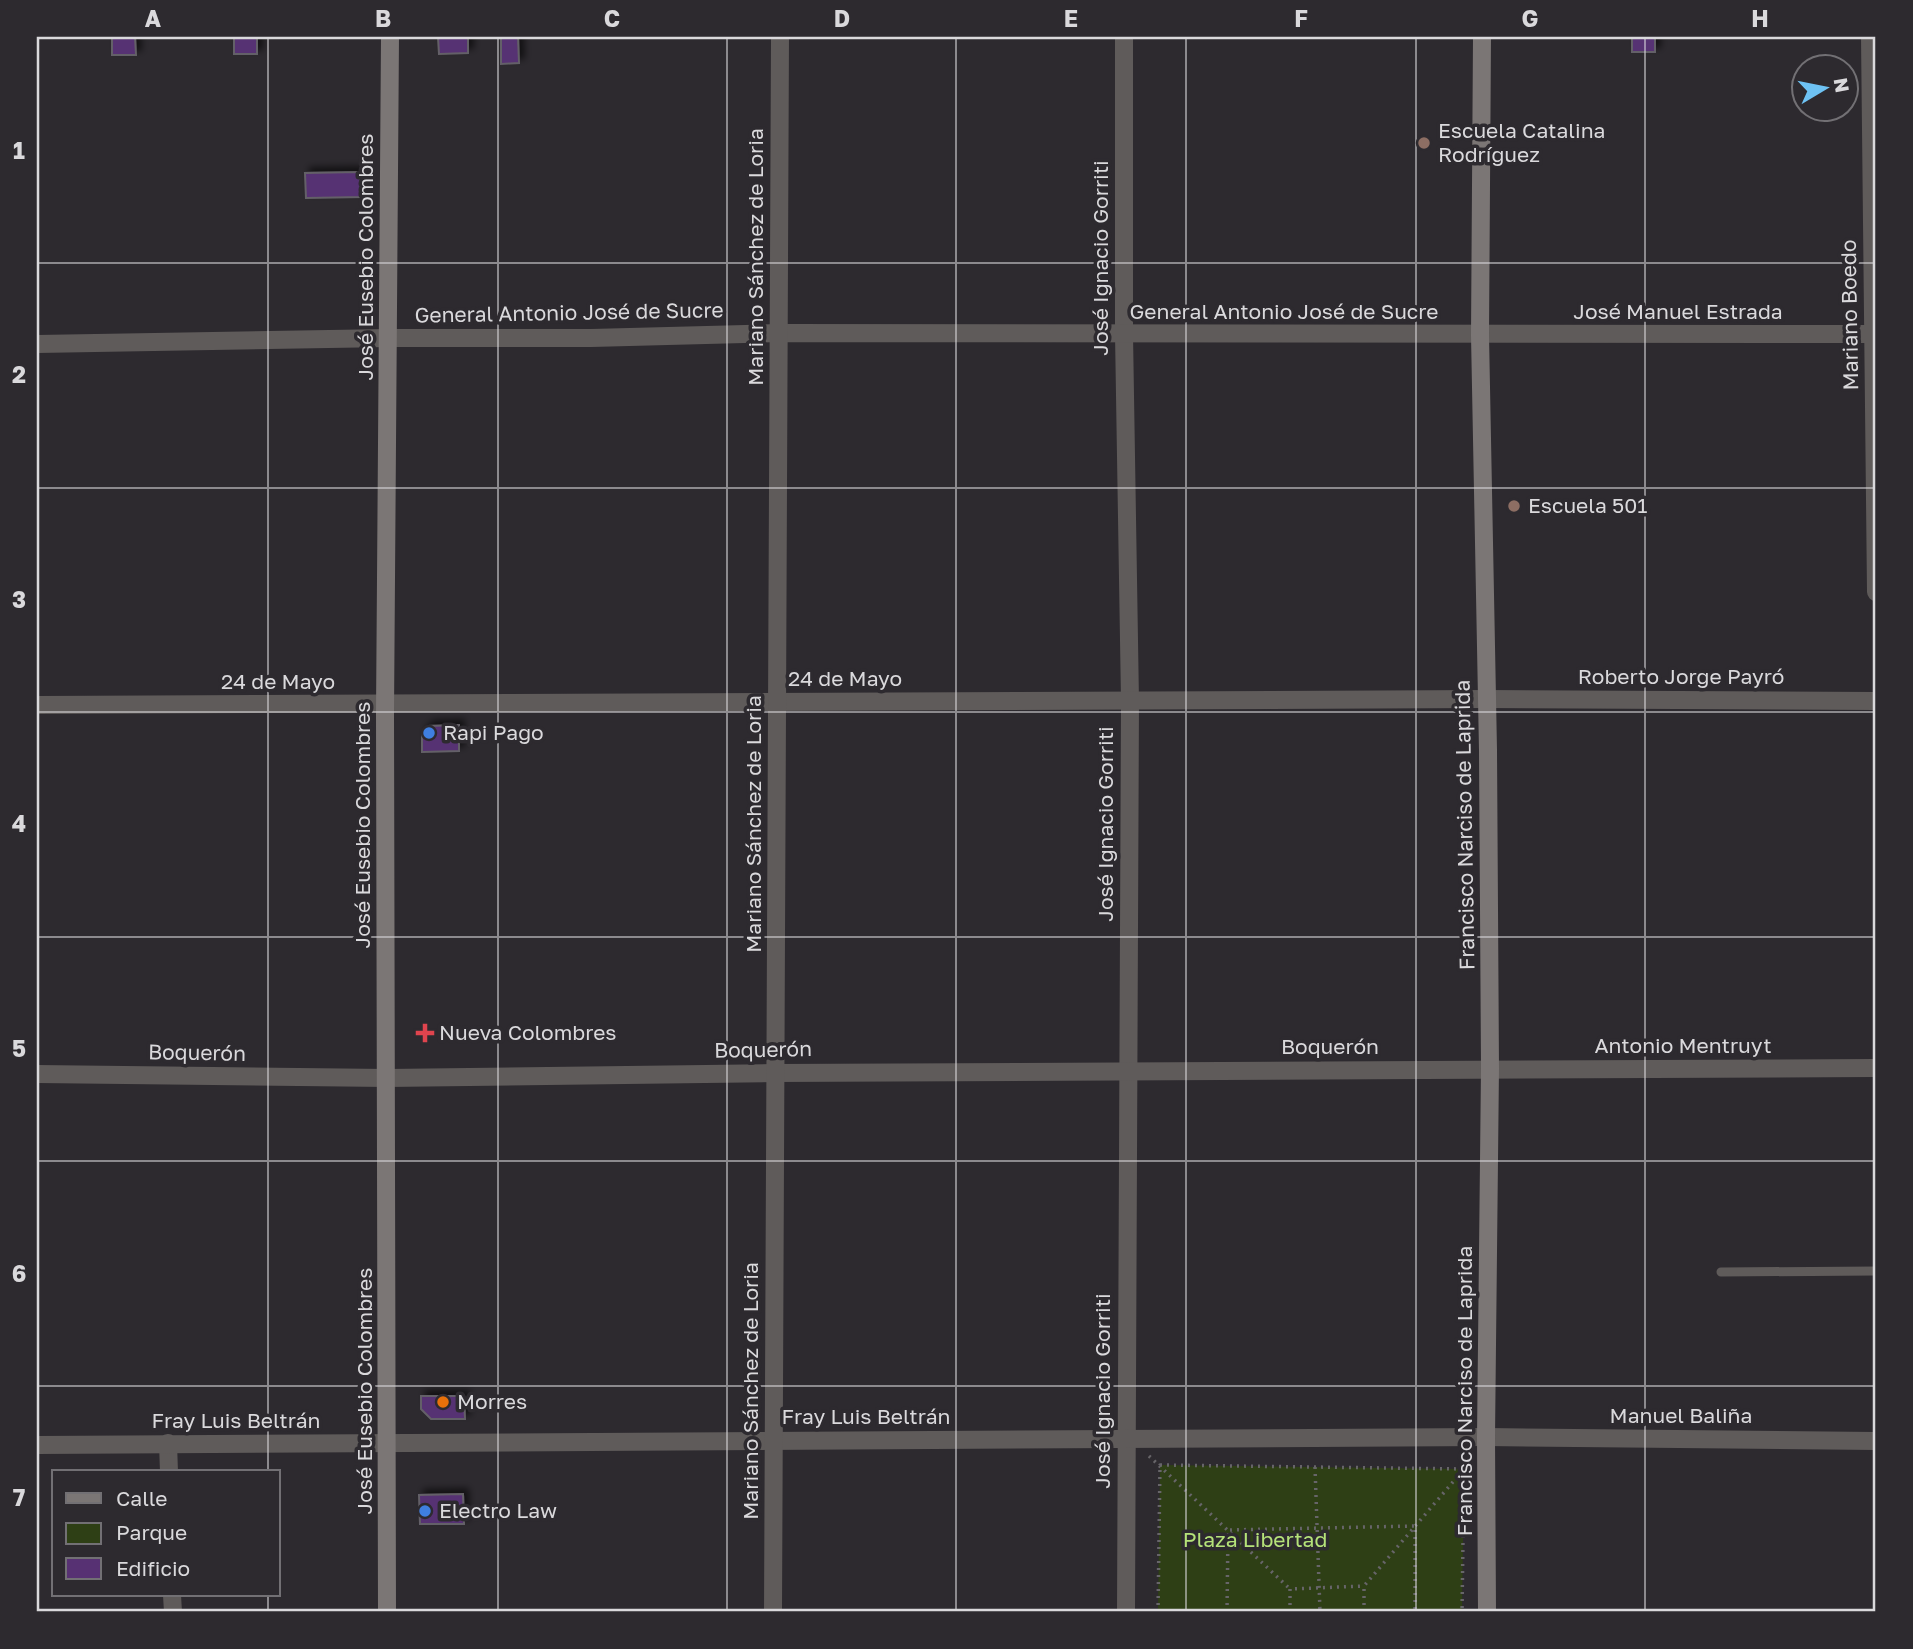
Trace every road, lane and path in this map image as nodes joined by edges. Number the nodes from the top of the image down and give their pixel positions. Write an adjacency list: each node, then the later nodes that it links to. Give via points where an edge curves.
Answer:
1 (390, 37): 10 (street, José Eusebio Colombres)
2 (780, 37): 6 (street, Mariano Sánchez de Loria)
3 (1124, 37): 7 (street, José Ignacio Gorriti)
4 (1482, 37): 9 (street, Francisco Narciso de Laprida)
5 (1870, 37): 8 (street, Mariano Boedo)
6 (779, 333): 7 (street, General Antonio José de Sucre); 10 (street, General Antonio José de Sucre); 16 (street, Mariano Sánchez de Loria)
7 (1124, 334): 9 (street, General Antonio José de Sucre); 14 (street, José Ignacio Gorriti)
8 (1875, 334): 9 (street, José Manuel Estrada); 12 (street, Mariano Boedo)
9 (1480, 335): 13 (street, Francisco Narciso de Laprida)
10 (389, 338): 11 (street, General Antonio José de Sucre); 18 (street, José Eusebio Colombres)
11 (37, 344)
12 (1876, 593)
13 (1486, 699): 14 (street, 24 de Mayo); 15 (street, Roberto Jorge Payró); 19 (street, Francisco Narciso de Laprida)
14 (1130, 701): 16 (street, 24 de Mayo); 21 (street, José Ignacio Gorriti)
15 (1876, 701)
16 (777, 702): 18 (street, 24 de Mayo); 22 (street, Mariano Sánchez de Loria)
17 (37, 705): 18 (street, 24 de Mayo)
18 (385, 705): 24 (street, José Eusebio Colombres)
19 (1490, 1068): 20 (street, Antonio Mentruyt); 21 (street, Boquerón); 27 (street, Francisco Narciso de Laprida)
20 (1876, 1068)
21 (1128, 1071): 22 (street, Boquerón); 28 (street, José Ignacio Gorriti)
22 (775, 1073): 24 (street, Boquerón); 29 (street, Mariano Sánchez de Loria)
23 (37, 1074): 24 (street, Boquerón)
24 (387, 1078): 32 (street, José Eusebio Colombres)
25 (1876, 1271): 26 (lane)
26 (1721, 1272)
27 (1486, 1437): 28 (street, Fray Luis Beltrán); 30 (street, Manuel Baliña); 54 (street, Francisco Narciso de Laprida)
28 (1125, 1439): 29 (street, Fray Luis Beltrán); 46 (street, José Ignacio Gorriti)
29 (774, 1440): 32 (street, Fray Luis Beltrán); 45 (street, Mariano Sánchez de Loria)
30 (1876, 1441)
31 (169, 1443): 32 (street, Fray Luis Beltrán); 33 (street, Fray Luis Beltrán); 37 (street)
32 (388, 1444): 44 (street, José Eusebio Colombres)
33 (37, 1445)
34 (1160, 1465): 35 (path); 40 (path); 47 (path)
35 (1315, 1467): 36 (path); 39 (path)
36 (1464, 1469): 38 (path); 53 (path)
37 (169, 1470)
38 (1415, 1526): 39 (path); 41 (path); 52 (path)
39 (1317, 1528): 40 (path); 42 (path)
40 (1228, 1530): 43 (path); 48 (path)
41 (1364, 1586): 42 (path); 51 (path)
42 (1320, 1588): 43 (path); 50 (path)
43 (1290, 1589): 49 (path)
44 (387, 1612)
45 (773, 1612)
46 (1126, 1612)
47 (1158, 1612)
48 (1227, 1612)
49 (1290, 1612)
50 (1320, 1612)
51 (1364, 1612)
52 (1415, 1612)
53 (1462, 1612)
54 (1487, 1612)

